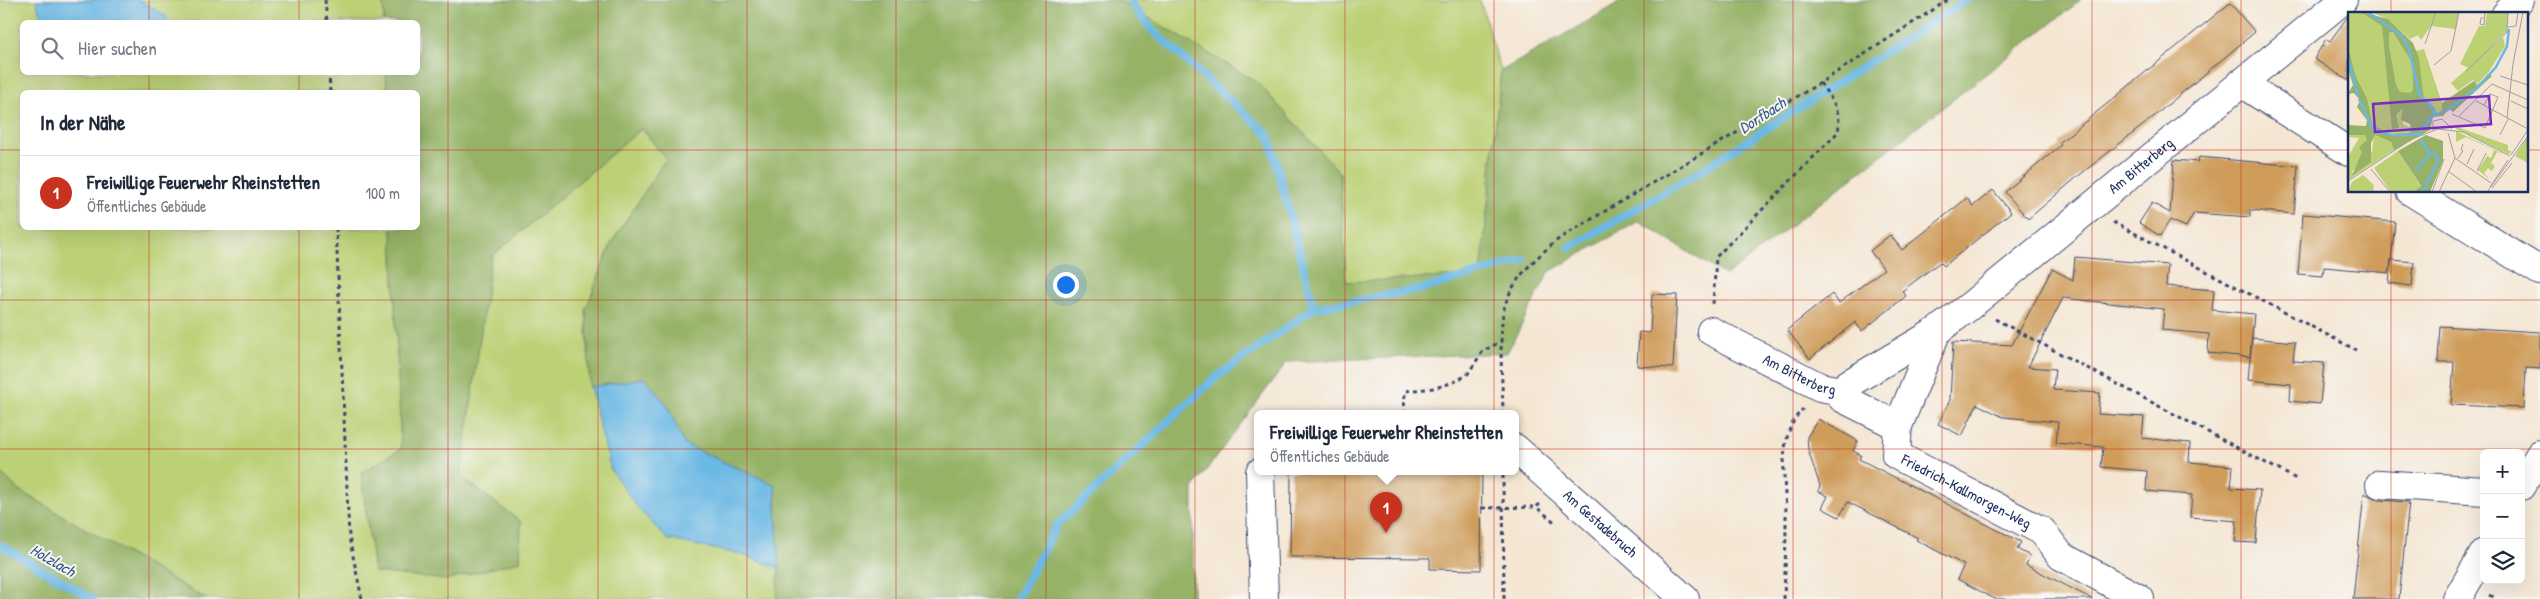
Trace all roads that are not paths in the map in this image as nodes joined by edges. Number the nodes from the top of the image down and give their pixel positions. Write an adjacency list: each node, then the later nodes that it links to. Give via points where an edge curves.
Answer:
1 (2343, 0): 4 (street, Am Bitterberg)
2 (2519, 0): 3 (street)
3 (2508, 12)
4 (2241, 83): 5 (street); 9 (street, Am Bitterberg)
5 (2348, 151)
6 (2412, 192): 7 (street)
7 (2540, 271)
8 (1711, 331): 10 (street, Am Bitterberg, via 1820,387)
9 (1937, 331): 10 (street, Am Bitterberg); 11 (street)
10 (1841, 391): 11 (street, via 1842,398)
11 (1898, 426): 21 (street, Friedrich-Kallmorgen-Weg, via 1896,455 2042,531 2061,556)
12 (1519, 451): 20 (street, Am Gestadebruch)
13 (2540, 454): 15 (street)
14 (1260, 475): 19 (street)
15 (2525, 479)
16 (2380, 484): 17 (street)
17 (2480, 491)
18 (2480, 560): 22 (street)
19 (1264, 599)
20 (1685, 599)
21 (2140, 599)
22 (2457, 599)

